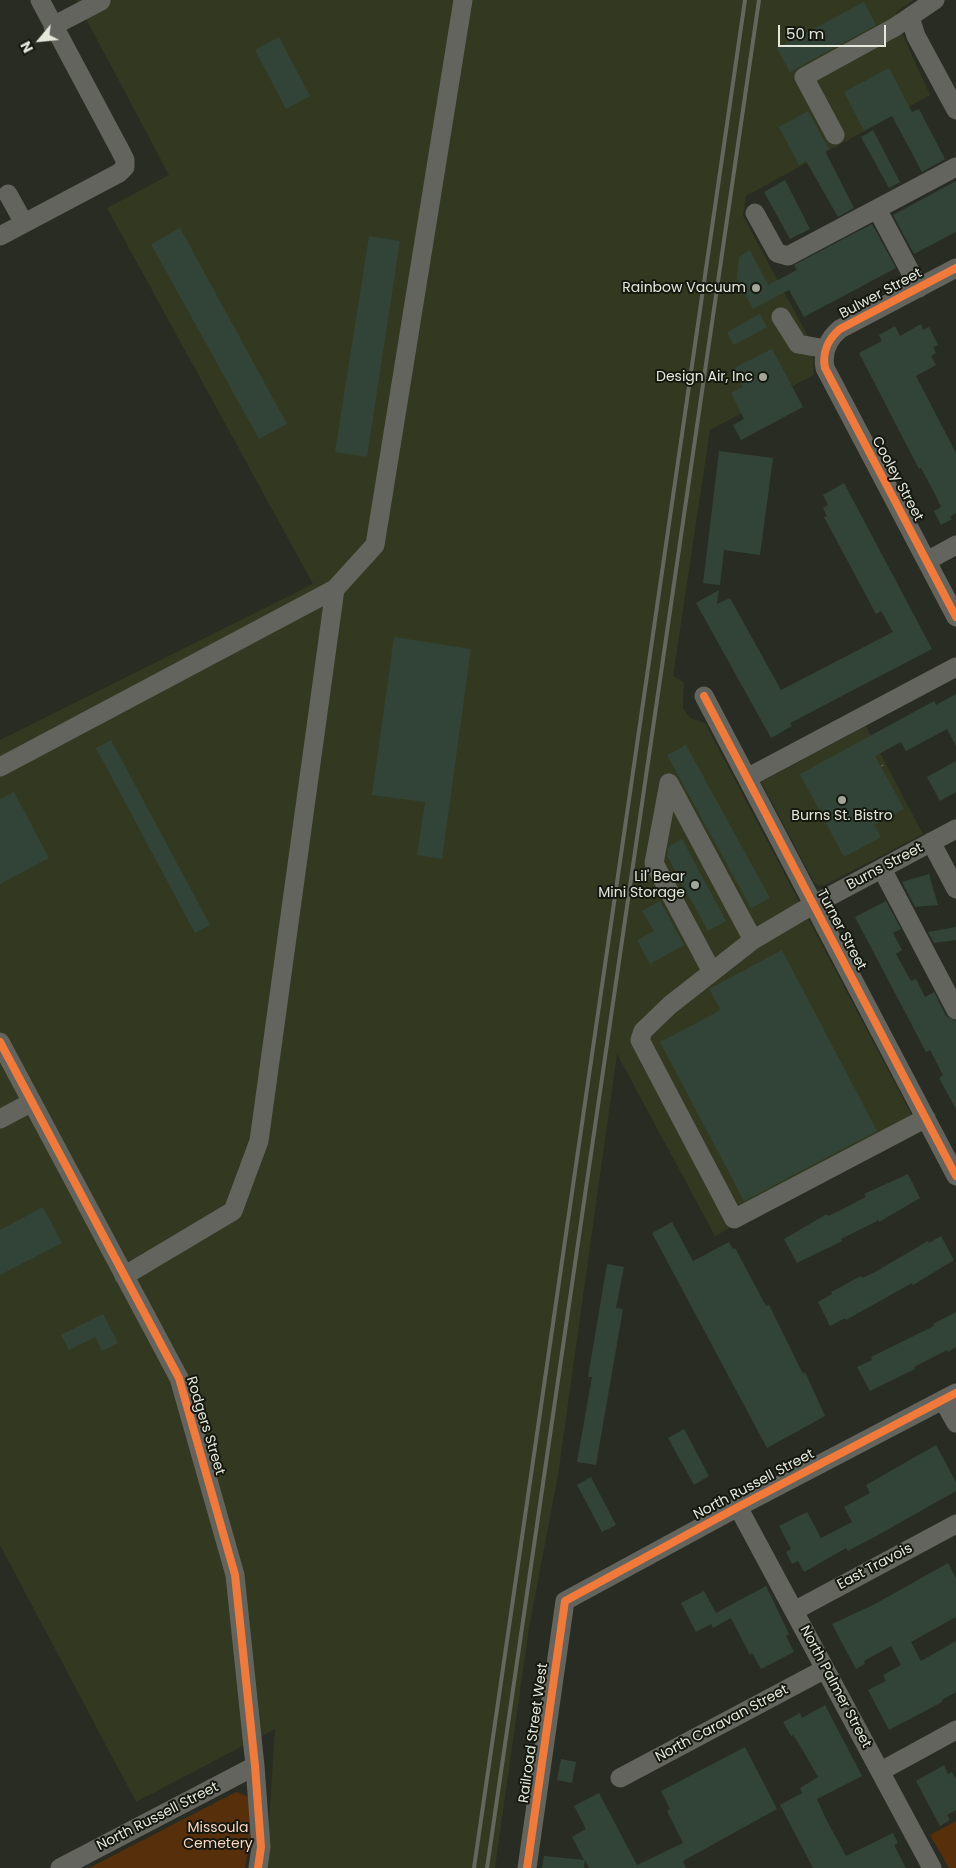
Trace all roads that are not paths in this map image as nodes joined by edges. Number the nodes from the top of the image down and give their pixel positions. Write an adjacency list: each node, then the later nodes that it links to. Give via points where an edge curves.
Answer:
1 (40, 0): 6 (street)
2 (463, 0): 21 (street, via 375,545)
3 (935, 0): 5 (street)
4 (101, 1): 6 (street)
5 (910, 17): 7 (street, via 916,36); 8 (street, via 804,77)
6 (53, 26): 13 (street, via 120,150 124,167 119,173)
7 (956, 110)
8 (835, 135)
9 (956, 166): 11 (street)
10 (8, 194): 13 (street)
11 (877, 208): 12 (street, via 785,256 777,253); 16 (street)
12 (756, 213)
13 (24, 223): 14 (street)
14 (0, 236)
15 (956, 268): 16 (street, Bulwer Street)
16 (919, 288): 18 (street, Bulwer Street, via 840,329)
17 (781, 317): 18 (street, via 798,344)
18 (826, 349): 20 (street, Cooley Street, via 825,368)
19 (956, 545): 20 (street)
20 (927, 561): 22 (street, Cooley Street)
21 (335, 589): 25 (street); 40 (street, via 258,1141 233,1211)
22 (956, 617)
23 (956, 667): 26 (street)
24 (704, 696): 26 (street, Turner Street)
25 (0, 767)
26 (748, 778): 31 (street, Turner Street)
27 (956, 829): 28 (street, Burns Street)
28 (931, 842): 29 (street, Burns Street); 30 (street)
29 (882, 869): 31 (street, Burns Street); 34 (street)
30 (956, 889)
31 (814, 904): 32 (street, Burns Street); 37 (street, Turner Street)
32 (753, 940): 33 (street, Burns Street); 33 (street, via 669,783 654,863)
33 (712, 972): 37 (street, Burns Street, via 670,1005 643,1031 640,1040 734,1219)
34 (956, 1010)
35 (0, 1042): 36 (street, Rodgers Street)
36 (32, 1102): 38 (street); 40 (street, Rodgers Street)
37 (926, 1118): 39 (street, Turner Street)
38 (0, 1119)
39 (956, 1176)
40 (124, 1276): 49 (street, Rodgers Street, via 179,1378 235,1575)
41 (950, 1396): 42 (street); 43 (street, North Russell Street)
42 (956, 1423)
43 (738, 1507): 45 (street, North Russell Street); 46 (street, North Palmer Street)
44 (956, 1524): 46 (street, East Travois)
45 (565, 1602): 54 (street, Railroad Street West)
46 (794, 1611): 47 (street, North Palmer Street)
47 (825, 1669): 50 (street, North Palmer Street); 51 (street, North Caravan Street)
48 (956, 1730): 50 (street)
49 (255, 1766): 52 (street, North Russell Street); 53 (street, Rodgers Street, via 261,1847)
50 (880, 1771): 55 (street, North Palmer Street)
51 (620, 1778)
52 (60, 1868)
53 (258, 1868)
54 (527, 1868)
55 (932, 1868)

